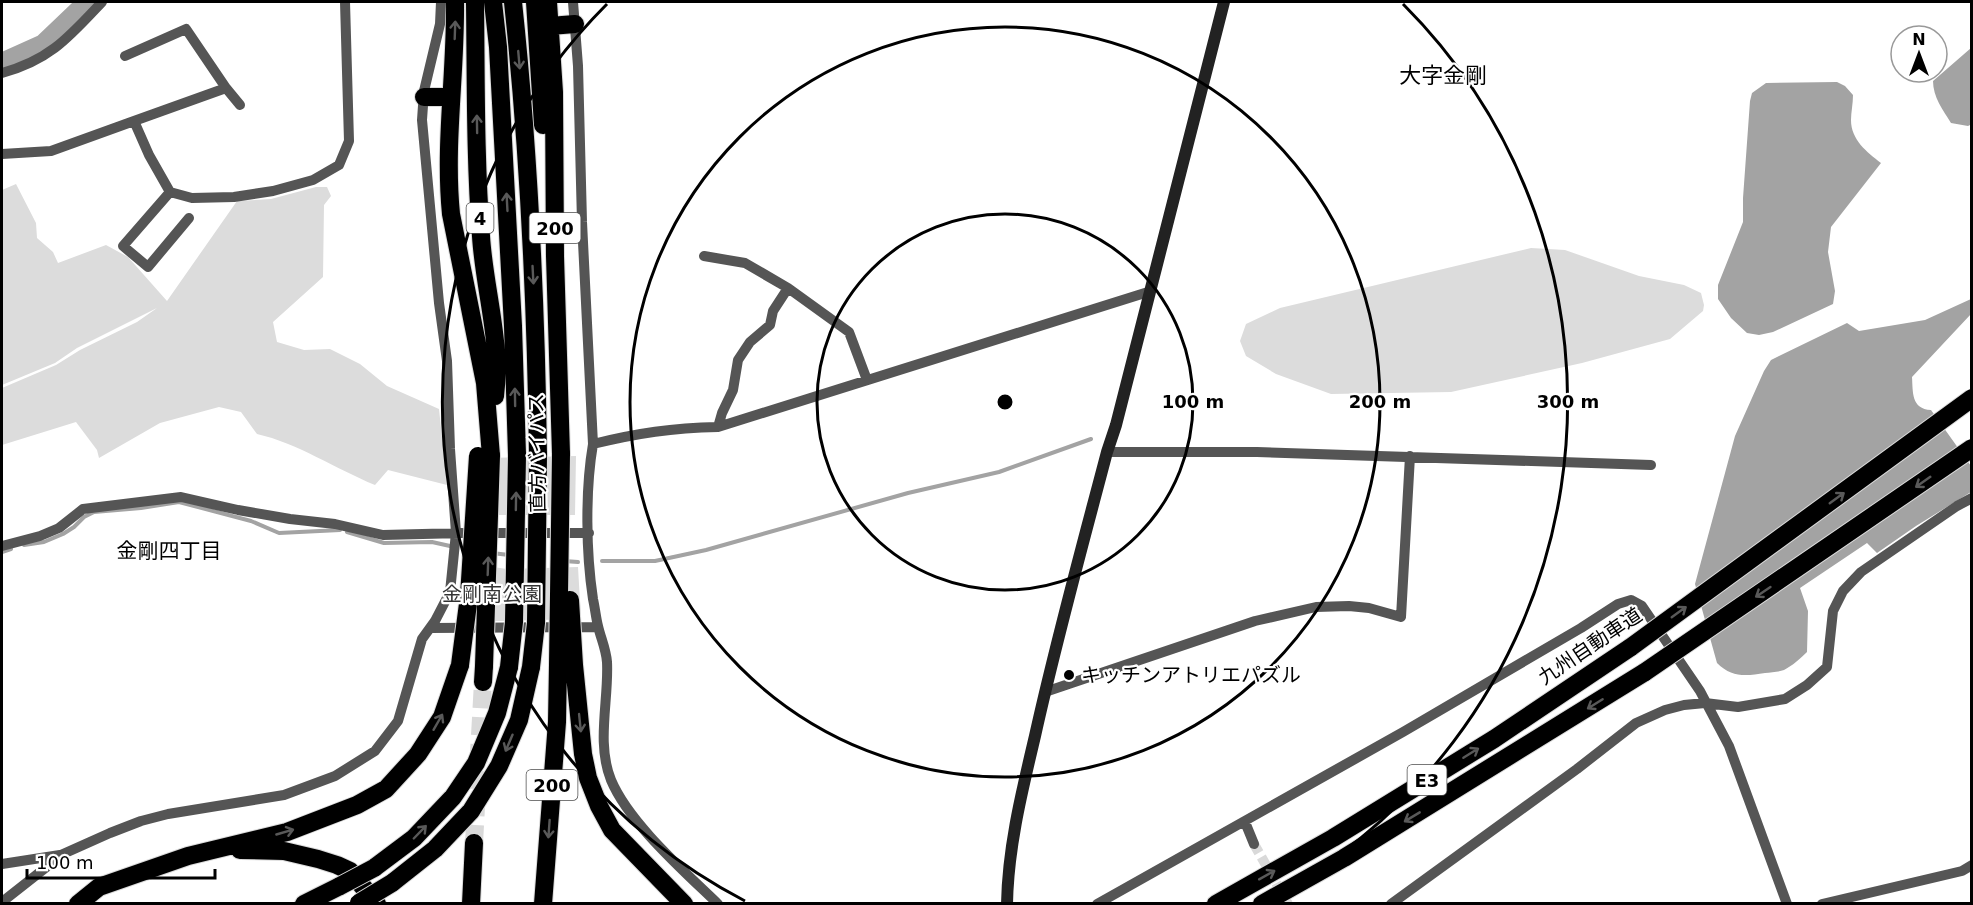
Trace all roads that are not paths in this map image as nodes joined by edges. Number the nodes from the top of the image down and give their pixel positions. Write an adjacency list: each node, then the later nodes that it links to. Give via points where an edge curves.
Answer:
1 (102, 2): 15 (street, via 66,41 26,67)
2 (345, 2): 22 (street, via 349,141 339,165 312,180 273,191 192,198)
3 (441, 2): 17 (street)
4 (455, 2): 18 (highway, one-way to 4)
5 (475, 2): 32 (highway, 4, one-way to 5, via 496,355 477,174)
6 (493, 2): 58 (highway, one-way to 6, bridge, via 374,868 414,838 453,797 476,763 497,713 509,668 514,622 517,455 509,235)
7 (513, 2): 59 (highway, one-way to 59, bridge, via 536,323 536,623 531,667 519,720 499,766 471,811 435,849 392,883)
8 (535, 2): 25 (highway)
9 (548, 2): 13 (highway, 直方バイパス / 200)
10 (573, 2): 12 (street)
11 (1224, 2): 28 (street)
12 (575, 24): 13 (highway); 33 (street)
13 (550, 26): 25 (highway, 直方バイパス / 200)
14 (125, 56): 16 (street, via 186,29)
15 (2, 74)
16 (226, 88): 19 (street); 20 (street)
17 (424, 97): 18 (highway); 40 (street, via 422,120 447,361)
18 (451, 97): 23 (highway)
19 (240, 105)
20 (134, 121): 21 (street, via 51,151); 22 (street)
21 (2, 154)
22 (170, 192): 24 (street, via 123,246 148,267)
23 (451, 214): 32 (highway, via 485,383); 36 (highway, via 451,264)
24 (189, 218)
25 (555, 256): 45 (highway, 直方バイパス / 200, bridge)
26 (704, 256): 27 (street, via 745,262)
27 (788, 288): 29 (street, via 849,332); 31 (street, via 773,311 770,325 750,342 738,360 733,390)
28 (1148, 292): 29 (street); 35 (street)
29 (867, 380): 31 (street)
30 (1971, 398): 67 (highway, 九州自動車道 / E3, one-way to 30, bridge, via 1333,838 1632,647)
31 (718, 427): 33 (street, via 681,427)
32 (490, 433): 36 (highway)
33 (593, 444): 41 (street)
34 (1971, 448): 68 (highway, E3, one-way to 68, bridge, via 1645,672 1344,858)
35 (1107, 452): 37 (street); 47 (street)
36 (484, 456): 46 (highway, one-way to 36, bridge); 53 (highway, one-way to 36, bridge, via 287,832 357,805 386,789 418,754 442,717 460,665)
37 (1410, 456): 38 (street); 47 (street, via 1401,618 1369,608 1316,607 1255,621)
38 (1652, 465)
39 (1971, 498): 48 (street, via 1861,572 1843,591 1833,611 1827,667 1807,685 1785,699 1738,707)
40 (456, 532): 41 (street); 42 (street, via 382,535 181,497 82,509 59,528 40,537); 44 (street, via 450,592)
41 (589, 532): 43 (street)
42 (2, 546)
43 (598, 627): 44 (street); 64 (street, via 607,660 604,752 611,779 627,810)
44 (430, 628): 52 (street, via 422,639 398,721 375,751 335,776 284,795 141,821)
45 (566, 665): 62 (highway, 200, one-way to 62, via 557,722); 63 (highway, one-way to 63, via 588,778 599,806 612,830)
46 (483, 674)
47 (1045, 692): 65 (street, via 1019,805)
48 (1705, 703): 49 (street, via 1642,606 1631,600 1618,604); 69 (street, via 1665,710 1636,723); 70 (street, via 1729,746)
49 (1245, 822): 51 (street); 66 (street)
50 (474, 843): 61 (highway)
51 (1254, 844)
52 (63, 854): 54 (street); 56 (street)
53 (188, 856): 57 (highway, via 99,887); 60 (highway, via 249,850 284,851 318,859 350,871)
54 (2, 864)
55 (1971, 866): 71 (street)
56 (2, 902)
57 (78, 903)
58 (304, 903)
59 (358, 903)
60 (378, 903)
61 (471, 903)
62 (543, 903)
63 (684, 903)
64 (718, 903)
65 (1007, 903)
66 (1097, 903)
67 (1216, 903)
68 (1262, 903)
69 (1391, 903)
70 (1787, 903)
71 (1822, 903)

